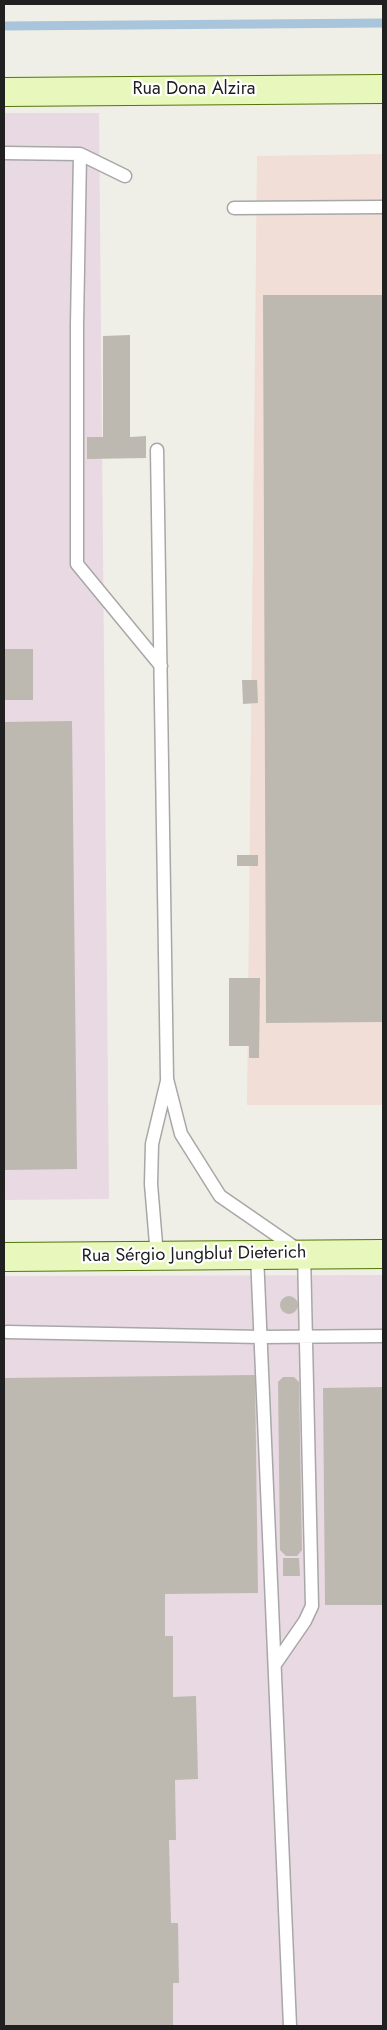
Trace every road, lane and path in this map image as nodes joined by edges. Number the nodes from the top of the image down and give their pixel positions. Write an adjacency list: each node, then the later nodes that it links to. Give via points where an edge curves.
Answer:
1 (383, 89): 2 (street, Rua Dona Alzira)
2 (4, 92)
3 (4, 153): 4 (lane)
4 (80, 154): 5 (lane); 9 (lane, via 77,564)
5 (125, 176)
6 (383, 207): 7 (lane)
7 (234, 208)
8 (157, 450): 9 (lane)
9 (161, 666): 10 (lane)
10 (167, 1079): 11 (lane, via 181,1134 220,1196); 14 (lane, via 152,1144 151,1184)
11 (304, 1254): 12 (street, Rua Sérgio Jungblut Dieterich); 13 (street, Rua Sérgio Jungblut Dieterich); 17 (lane)
12 (383, 1254)
13 (258, 1255): 14 (street, Rua Sérgio Jungblut Dieterich); 19 (lane)
14 (157, 1256): 15 (street, Rua Sérgio Jungblut Dieterich)
15 (4, 1257)
16 (7, 1332): 19 (lane)
17 (307, 1336): 18 (lane); 19 (lane); 20 (lane, via 312,1606)
18 (383, 1336)
19 (261, 1337): 20 (lane)
20 (276, 1663): 21 (lane)
21 (290, 2026)

